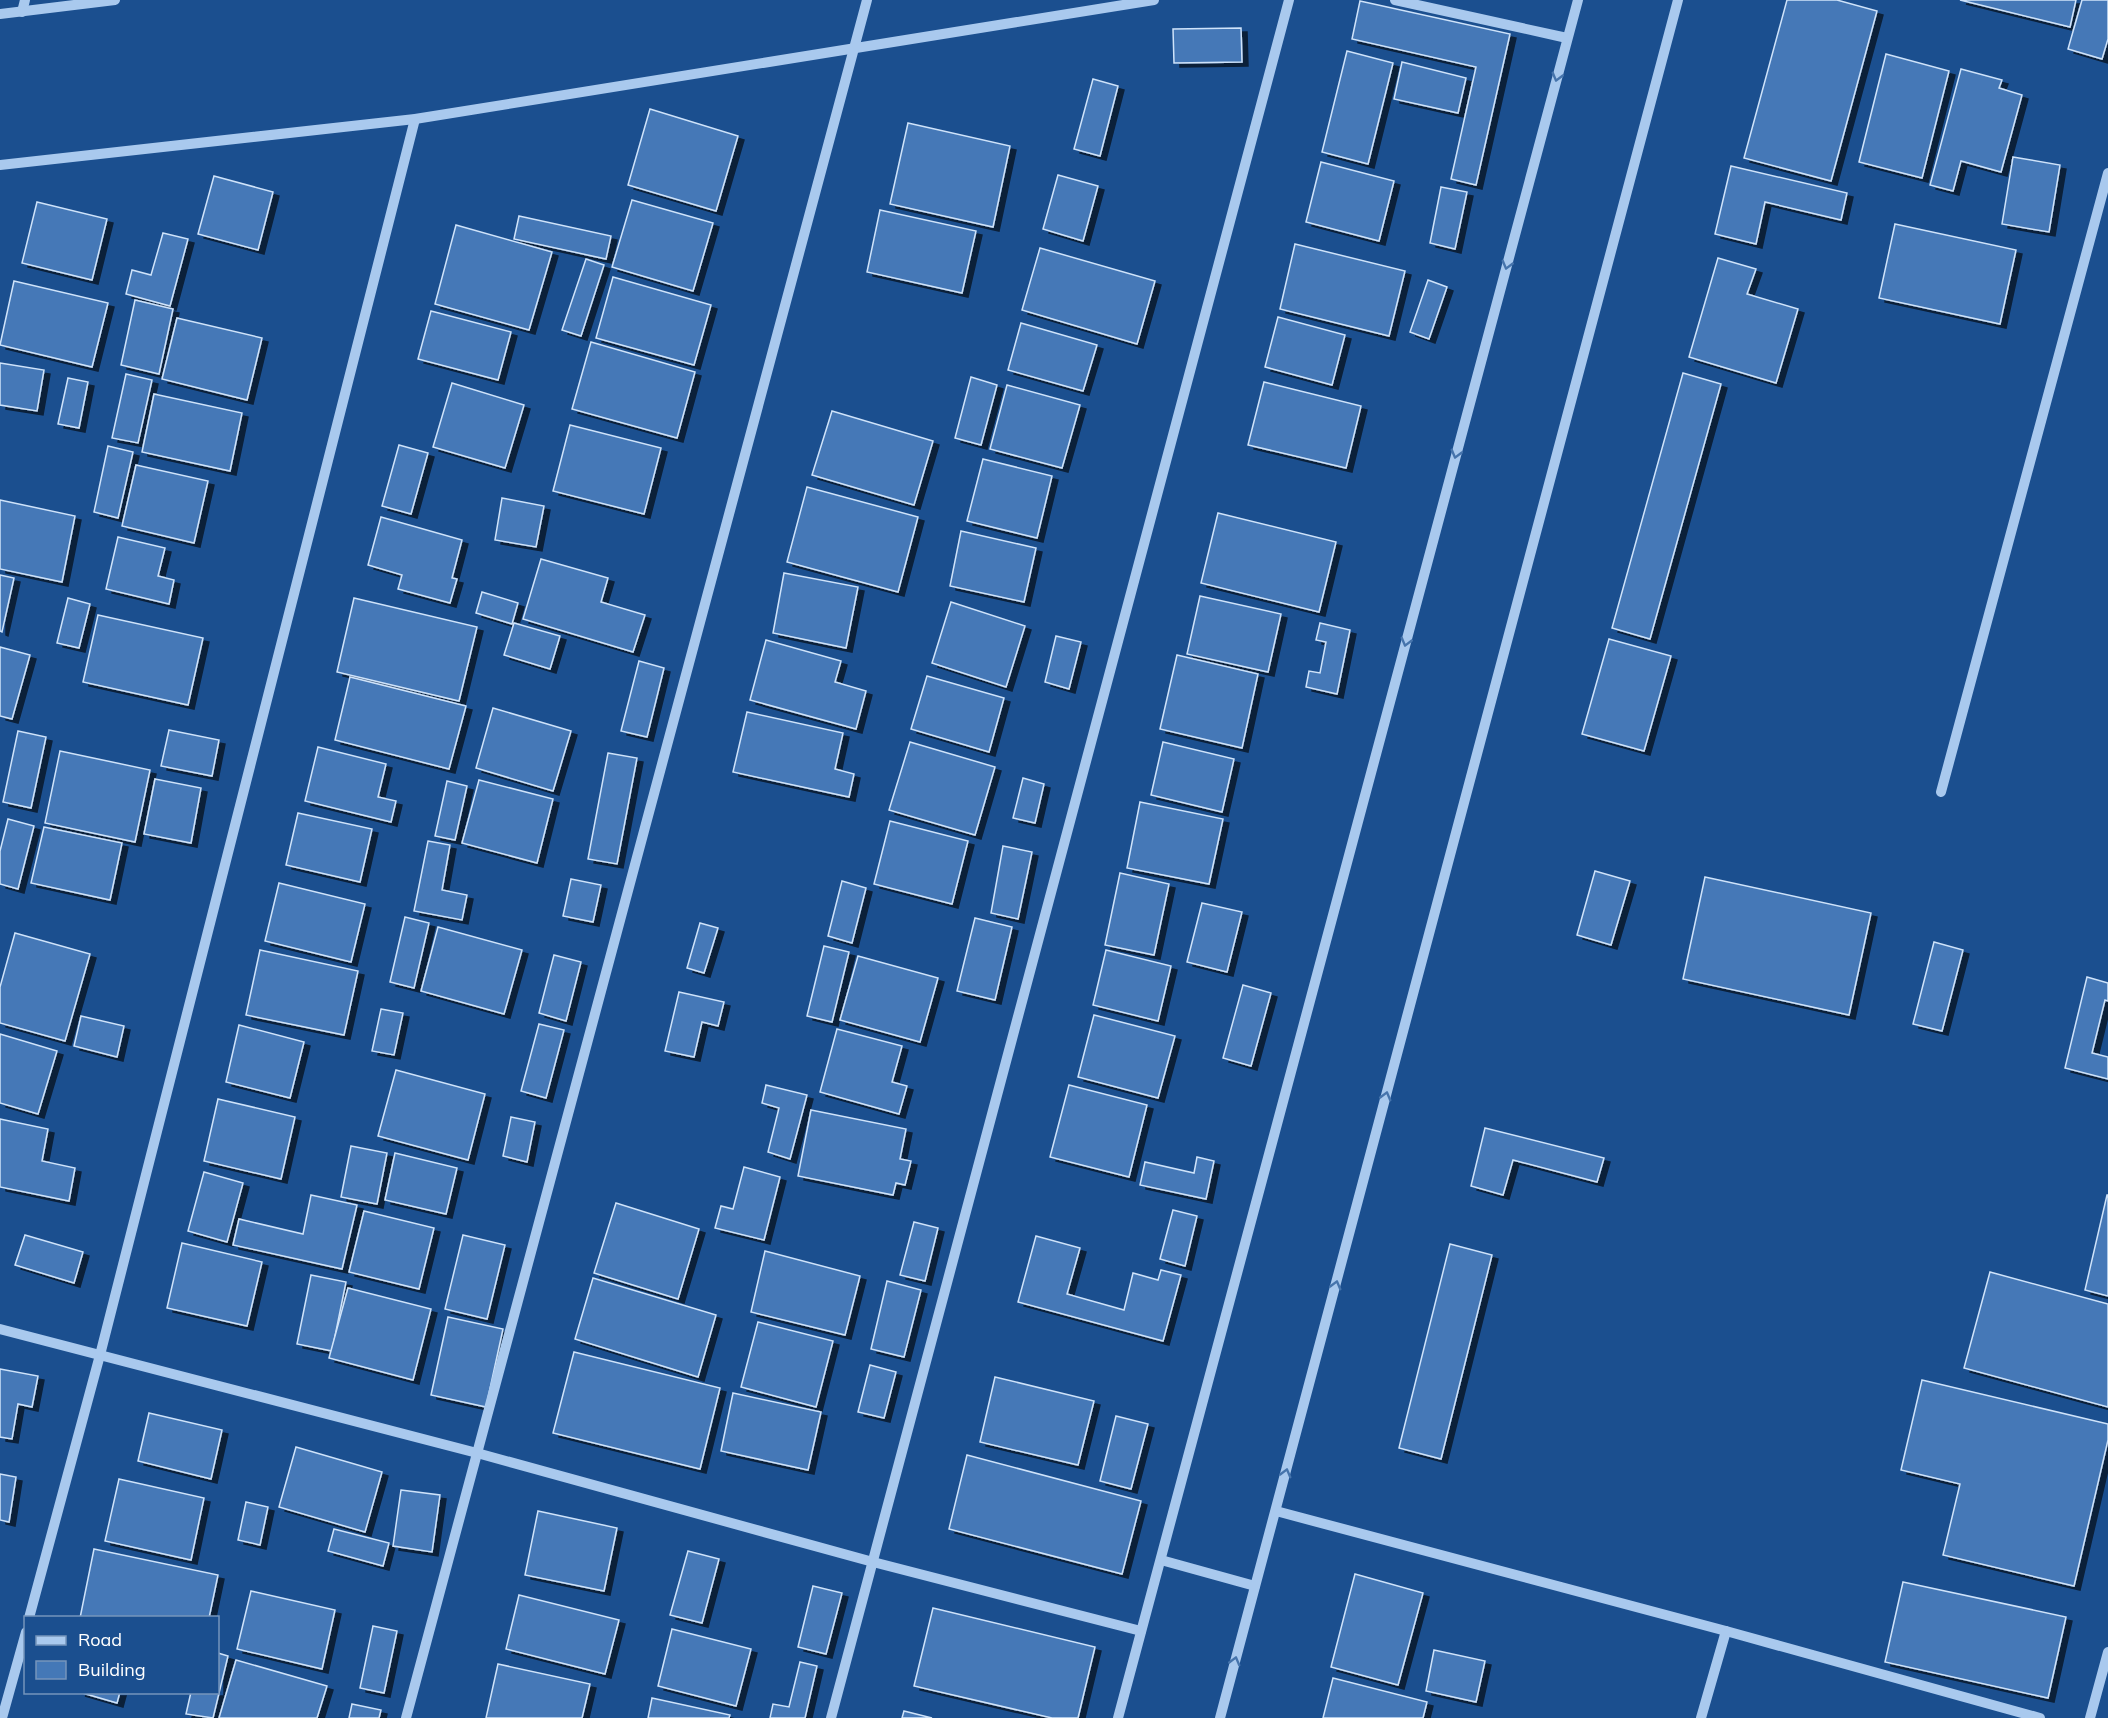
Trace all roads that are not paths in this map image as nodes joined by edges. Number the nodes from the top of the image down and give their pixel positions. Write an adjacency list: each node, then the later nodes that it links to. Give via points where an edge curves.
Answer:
1 (25, 0): 9 (street)
2 (115, 0): 9 (street)
3 (867, 0): 12 (street)
4 (1154, 0): 12 (street)
5 (1289, 0): 22 (street)
6 (1395, 0): 11 (street)
7 (1578, 0): 11 (street)
8 (1678, 0): 20 (street, one-way to 8)
9 (22, 12): 10 (street)
10 (0, 14)
11 (1567, 38): 21 (street, one-way to 21)
12 (855, 47): 13 (street); 19 (street)
13 (415, 119): 14 (street); 18 (street)
14 (0, 165)
15 (2108, 173): 16 (street)
16 (1941, 792)
17 (0, 1329): 18 (street)
18 (100, 1355): 19 (street); 24 (street)
19 (477, 1453): 22 (street); 30 (street)
20 (1276, 1510): 23 (street); 26 (street)
21 (1161, 1560): 23 (street); 25 (street)
22 (873, 1562): 25 (street); 31 (street)
23 (1255, 1586): 33 (street, one-way to 23)
24 (29, 1616)
25 (1141, 1631): 32 (street)
26 (1726, 1631): 34 (street); 35 (street)
27 (24, 1639): 29 (street)
28 (2108, 1652): 36 (street)
29 (2, 1718)
30 (406, 1718)
31 (831, 1718)
32 (1118, 1718)
33 (1220, 1718)
34 (1701, 1718)
35 (2040, 1718)
36 (2090, 1718)

